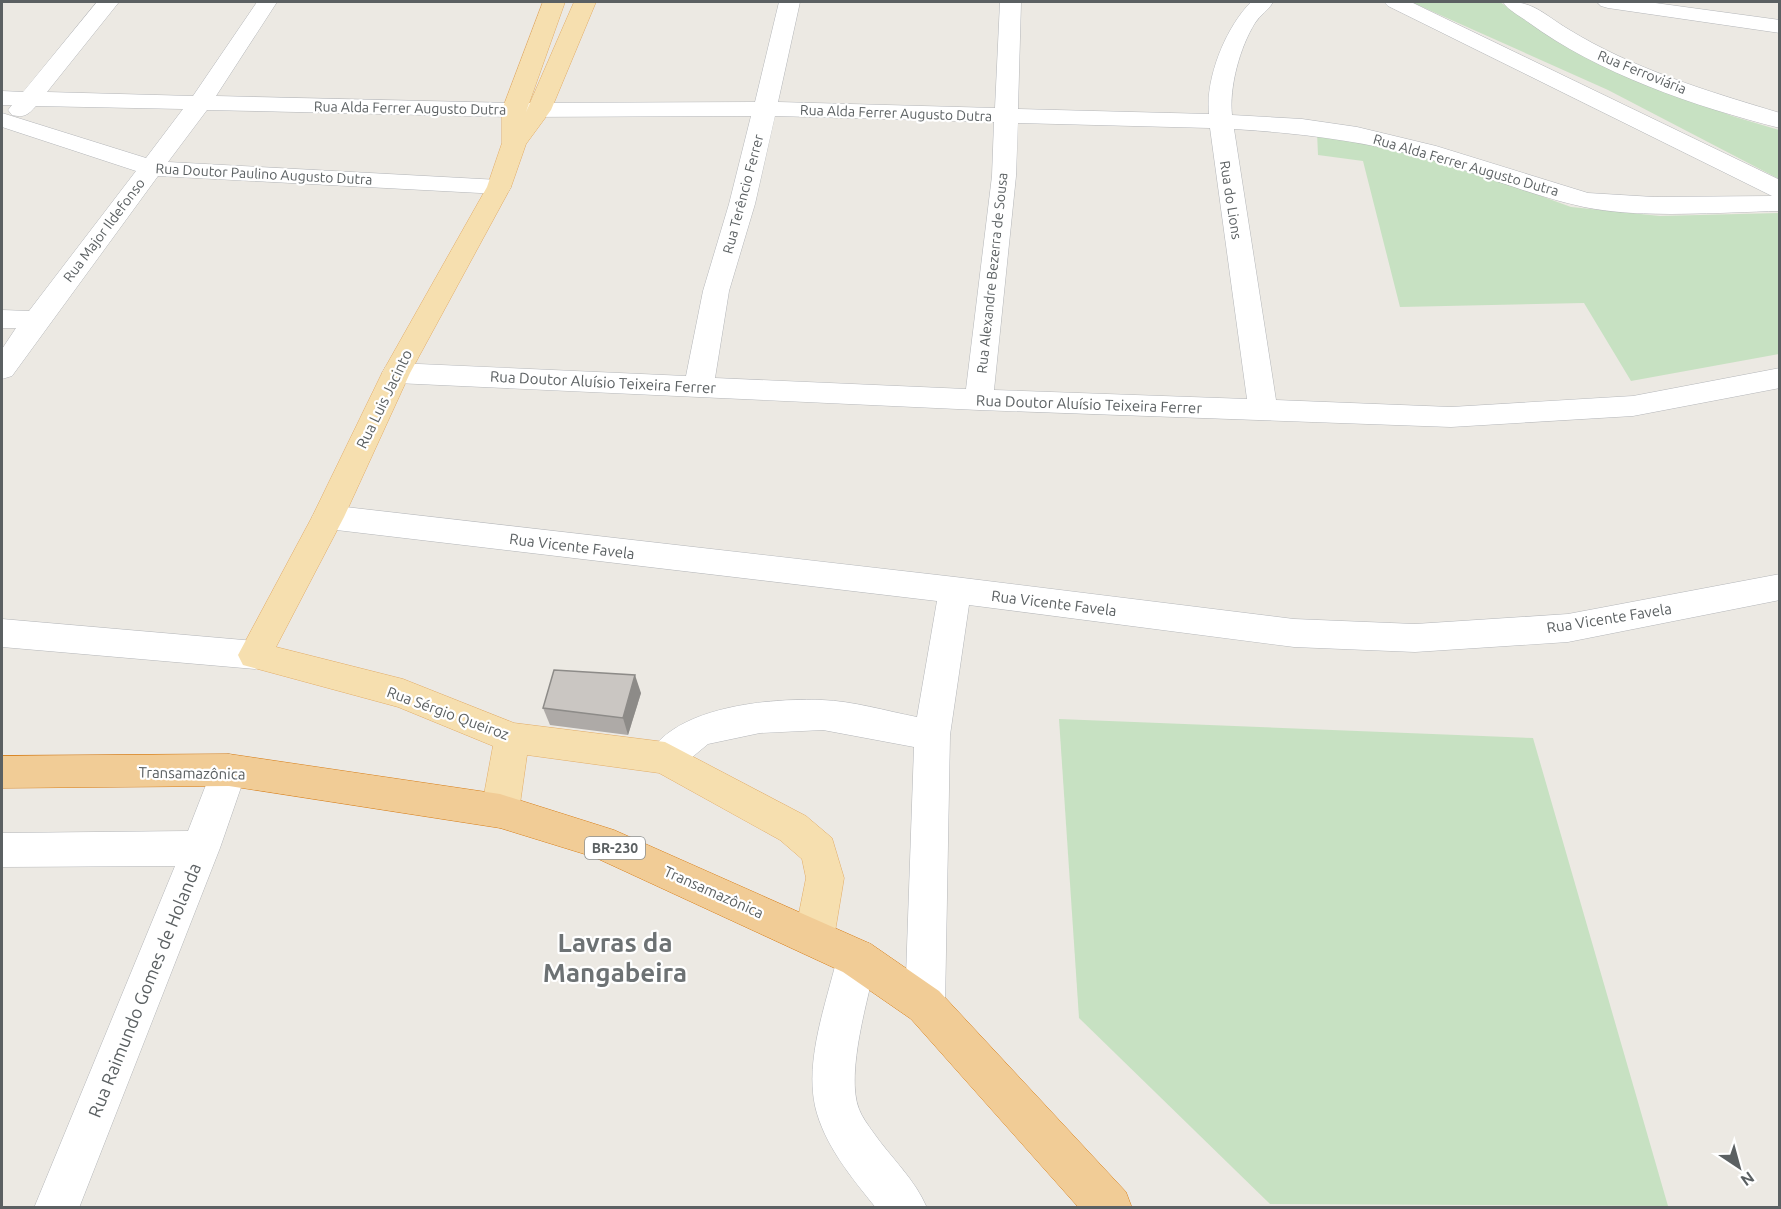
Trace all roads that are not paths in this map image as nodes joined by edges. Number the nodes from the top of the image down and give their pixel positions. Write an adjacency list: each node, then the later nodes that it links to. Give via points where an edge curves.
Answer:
1 (108, 2): 12 (street)
2 (267, 2): 14 (street, Rua Major Ildefonso)
3 (554, 2): 16 (main road, Rua Luis Jacinto)
4 (585, 2): 17 (main road, Rua Luis Jacinto)
5 (790, 2): 15 (street, Rua Terêncio Ferrer)
6 (1011, 2): 18 (street, Rua Alexandre Bezerra de Sousa)
7 (1263, 2): 19 (street, Rua do Lions, via 1245,19 1232,48 1219,102)
8 (1395, 2): 25 (street)
9 (1515, 2): 20 (street, Rua Ferroviária, via 1571,42 1629,70)
10 (1608, 2): 11 (street)
11 (1779, 27)
12 (32, 97): 13 (street, Rua Alda Ferrer Augusto Dutra); 14 (street, Rua Alda Ferrer Augusto Dutra); 21 (street)
13 (2, 98)
14 (199, 105): 16 (street, Rua Alda Ferrer Augusto Dutra); 23 (street, Rua Major Ildefonso)
15 (765, 109): 17 (street, Rua Alda Ferrer Augusto Dutra); 18 (street, Rua Alda Ferrer Augusto Dutra); 32 (street, Rua Terêncio Ferrer, via 716,291)
16 (514, 110): 17 (street, Rua Alda Ferrer Augusto Dutra); 22 (main road, Rua Luis Jacinto)
17 (539, 110): 22 (main road, Rua Luis Jacinto)
18 (1004, 117): 19 (street, Rua Alda Ferrer Augusto Dutra); 33 (street, Rua Alexandre Bezerra de Sousa, via 1004,176)
19 (1219, 121): 26 (street, Rua Alda Ferrer Augusto Dutra, via 1356,134 1427,151 1586,200 1654,205); 34 (street, Rua do Lions)
20 (1779, 121)
21 (4, 125): 23 (street, Rua Doutor Paulino Augusto Dutra)
22 (514, 143): 24 (main road, Rua Luis Jacinto)
23 (152, 168): 24 (street, Rua Doutor Paulino Augusto Dutra); 28 (street, Rua Major Ildefonso)
24 (499, 187): 30 (main road, Rua Luis Jacinto)
25 (1779, 190)
26 (1779, 203)
27 (2, 319): 28 (street)
28 (36, 320): 29 (street, Rua Major Ildefonso)
29 (2, 369)
30 (396, 373): 32 (street, Rua Doutor Aluísio Teixeira Ferrer); 35 (main road, Rua Luis Jacinto)
31 (1779, 378): 34 (street, Rua Doutor Aluísio Teixeira Ferrer, via 1633,406 1542,414 1451,417)
32 (699, 386): 33 (street, Rua Doutor Aluísio Teixeira Ferrer)
33 (979, 400): 34 (street, Rua Doutor Aluísio Teixeira Ferrer)
34 (1263, 409)
35 (328, 518): 37 (street, Rua Vicente Favela); 39 (main road, Rua Luis Jacinto)
36 (1779, 587): 37 (street, Rua Vicente Favela, via 1568,628 1415,638 1294,633)
37 (955, 590): 40 (street)
38 (2, 633): 39 (street, Rua Sérgio Queiroz)
39 (255, 655): 41 (main road, Rua Sérgio Queiroz, via 403,694)
40 (932, 735): 42 (street, via 824,715 760,718 698,731); 50 (street)
41 (512, 738): 42 (main road, Rua Sérgio Queiroz); 45 (main road)
42 (665, 758): 48 (main road, Rua Sérgio Queiroz, via 793,828 819,850 825,878)
43 (229, 770): 44 (highway, Transamazônica / BR-230); 45 (highway, Transamazônica / BR-230); 46 (street, Rua Raimundo Gomes de Holanda)
44 (2, 772)
45 (500, 810): 48 (highway, Transamazônica / BR-230, via 601,842)
46 (201, 848): 47 (street); 51 (street, Rua Raimundo Gomes de Holanda)
47 (2, 850)
48 (814, 938): 49 (highway, Transamazônica / BR-230)
49 (857, 958): 50 (highway, Transamazônica / BR-230); 52 (street, via 834,1071 837,1108 858,1148)
50 (926, 1005): 53 (highway, Transamazônica / BR-230)
51 (56, 1208)
52 (905, 1208)
53 (1110, 1208)

